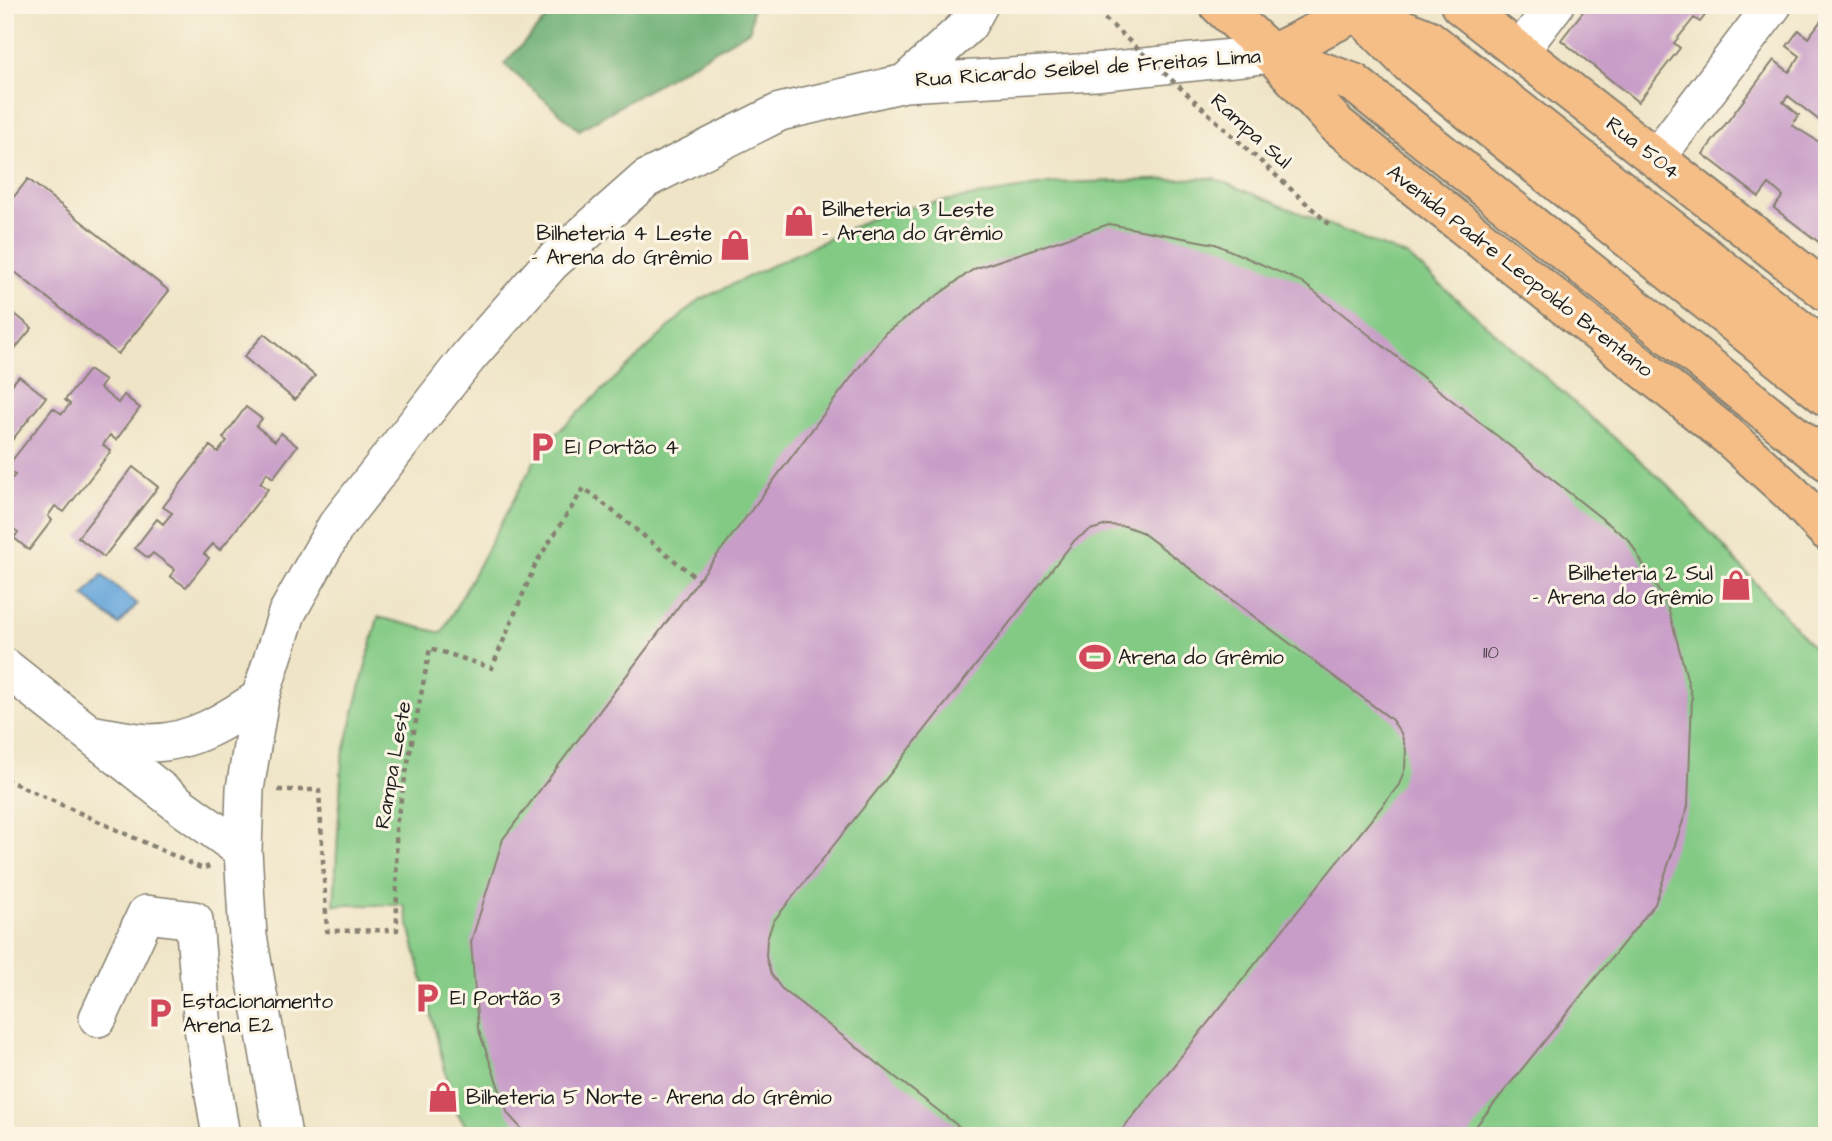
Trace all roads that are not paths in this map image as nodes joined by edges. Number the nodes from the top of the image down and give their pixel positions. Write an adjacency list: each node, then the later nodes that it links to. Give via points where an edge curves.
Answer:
1 (979, 5): 9 (street, Rua Ricardo Seibel de Freitas Lima, via 968,25)
2 (1219, 5): 8 (main road, Avenida Padre Leopoldo Brentano)
3 (1460, 5): 7 (main road, Rua 504)
4 (1555, 5): 7 (street)
5 (1773, 5): 11 (street)
6 (1355, 8): 8 (main road); 10 (main road, via 1428,39); 14 (main road, via 1410,64)
7 (1519, 51): 11 (main road, Rua 504)
8 (1272, 54): 9 (street, Rua Ricardo Seibel de Freitas Lima, via 1095,72); 15 (main road, via 1354,83); 16 (main road, Avenida Padre Leopoldo Brentano, via 1336,124 1728,436)
9 (905, 83): 18 (street, Rua Ricardo Seibel de Freitas Lima, via 780,112 646,179 551,263 469,356 336,526 287,613)
10 (1569, 148): 11 (main road); 13 (main road)
11 (1656, 158): 12 (main road, Rua 504)
12 (1823, 280)
13 (1827, 351)
14 (1827, 397)
15 (1827, 461)
16 (1827, 531)
17 (5, 667): 19 (street)
18 (260, 698): 19 (street, via 199,734 151,743); 20 (street, Rua Ricardo Seibel de Freitas Lima, via 246,789)
19 (89, 734): 20 (street)
20 (243, 851): 23 (street, Rua Ricardo Seibel de Freitas Lima, via 248,936)
21 (98, 1018): 22 (street, via 146,914 194,920 203,1028)
22 (221, 1136)
23 (283, 1136)

